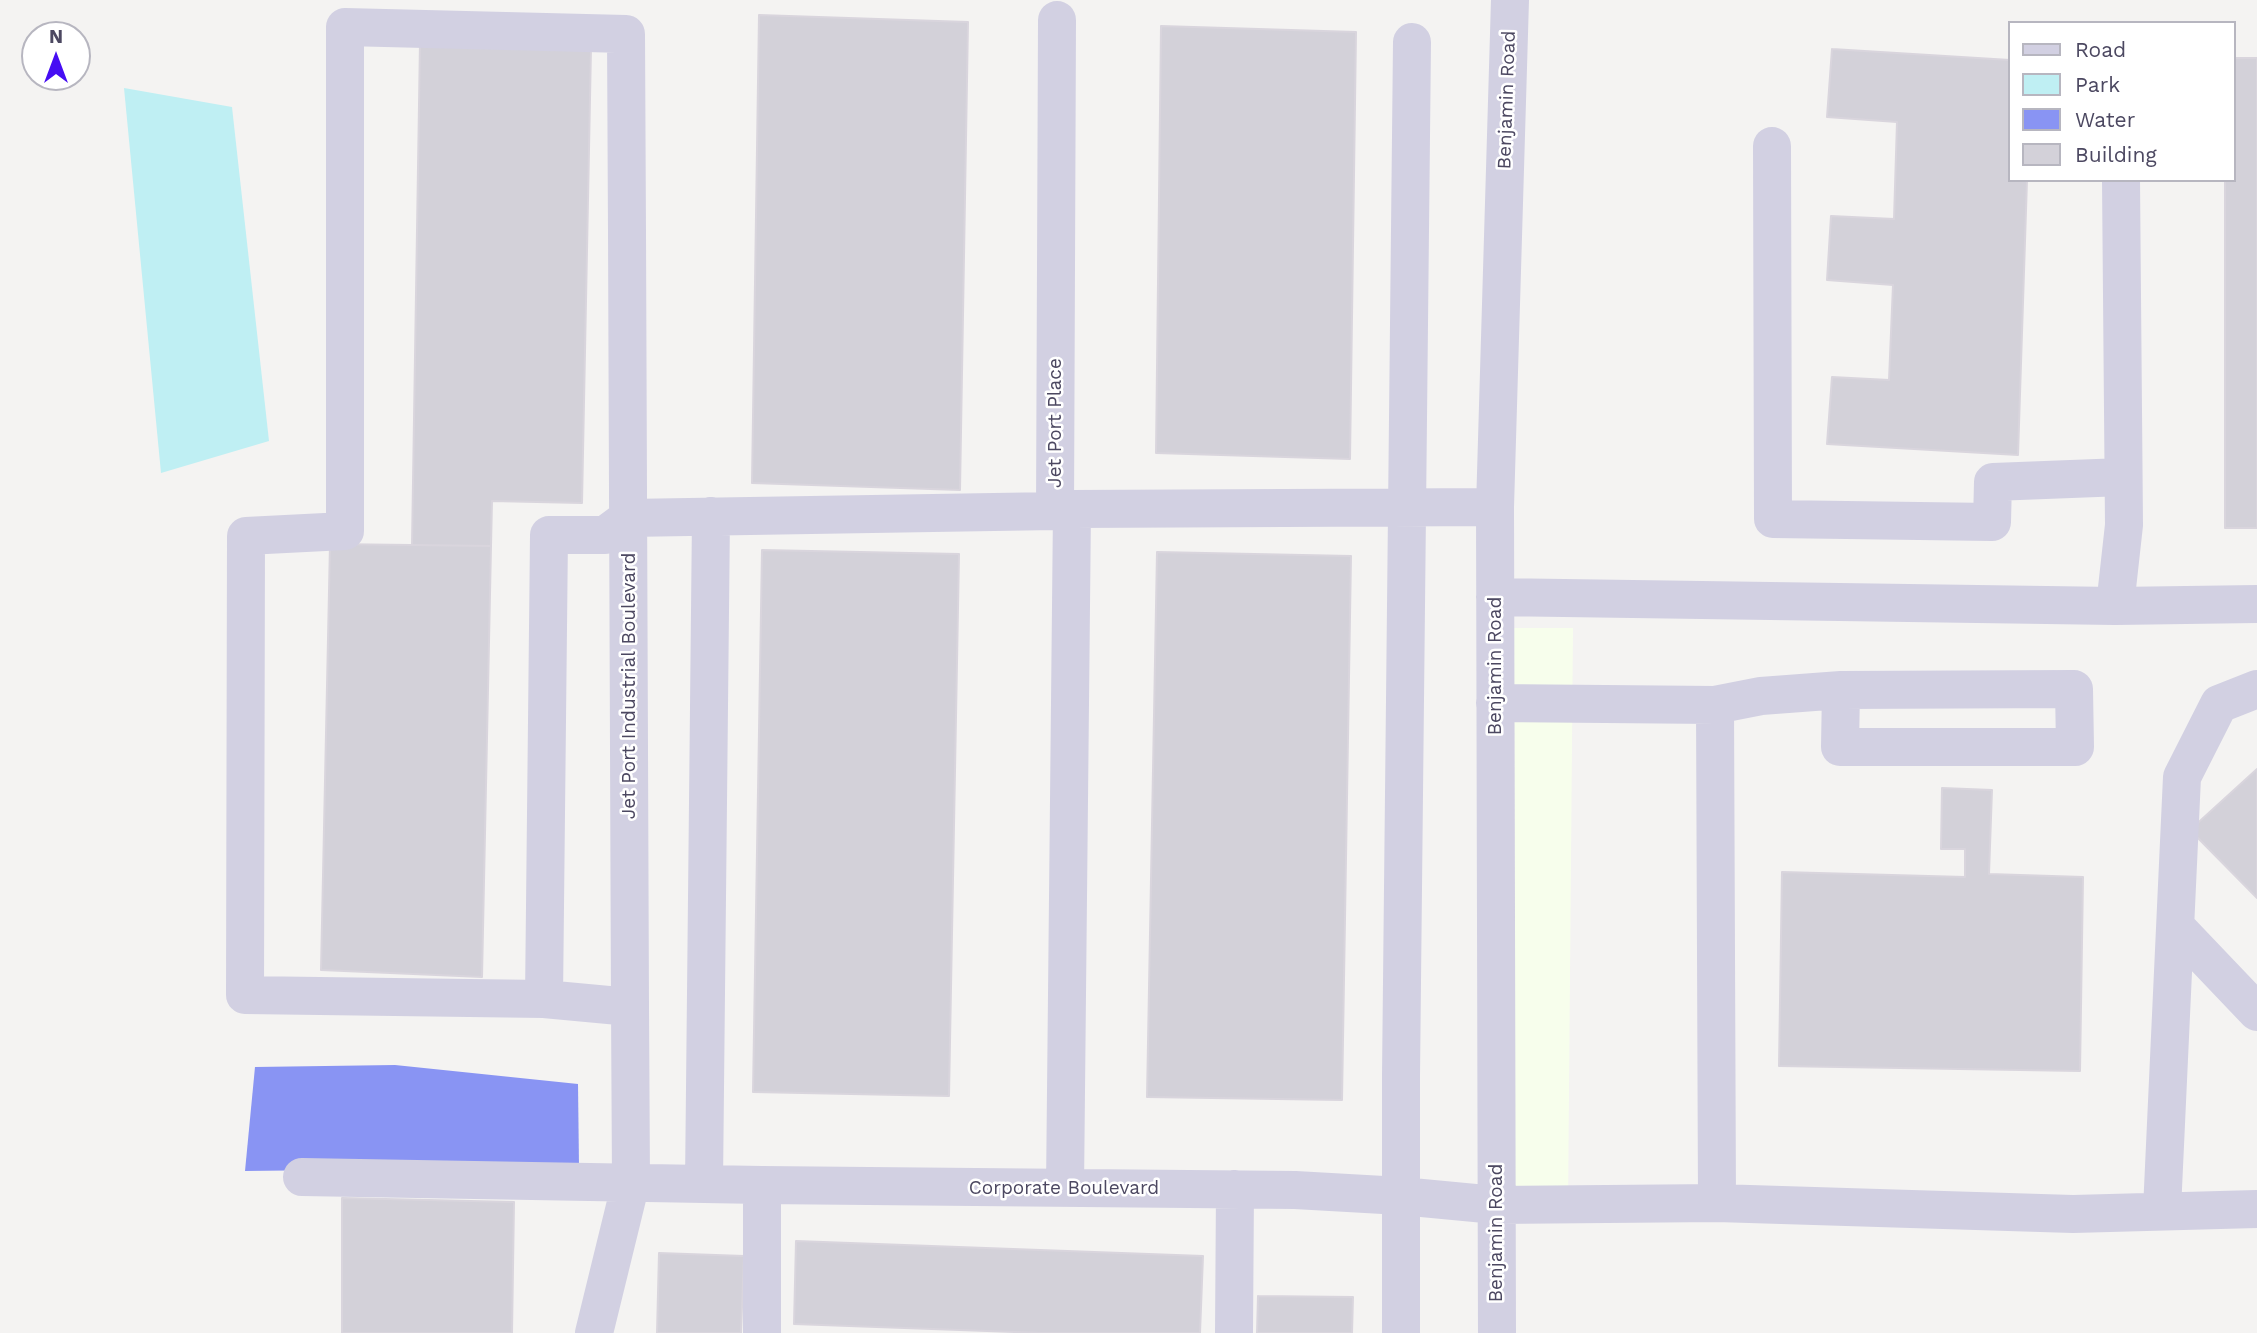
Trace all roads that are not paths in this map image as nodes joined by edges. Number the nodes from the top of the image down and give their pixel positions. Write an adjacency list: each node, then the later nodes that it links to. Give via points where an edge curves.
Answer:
1 (1510, 0): 7 (street, Benjamin Road)
2 (1057, 20): 9 (street, Jet Port Place)
3 (1412, 42): 8 (street)
4 (1772, 146): 6 (street, via 1773,519 1992,522 1993,482)
5 (2121, 182): 6 (street)
6 (2123, 477): 14 (street, via 2124,525)
7 (1495, 507): 8 (street, Jet Port Place); 12 (street, Benjamin Road)
8 (1407, 508): 9 (street, Jet Port Place); 29 (street)
9 (1063, 510): 10 (street); 27 (street)
10 (711, 516): 11 (street); 25 (street)
11 (628, 518): 20 (street, via 605,535 549,535); 20 (street, Jet Port Industrial Boulevard, via 626,34 345,27 345,531 246,536 245,995); 21 (street, Jet Port Industrial Boulevard)
12 (1495, 597): 14 (street); 17 (street, Benjamin Road)
13 (2257, 604): 14 (street)
14 (2115, 606)
15 (2257, 689): 19 (street, via 2220,704 2182,777)
16 (1841, 690): 16 (street, via 2074,689 2075,747 1840,747); 18 (street)
17 (1495, 703): 18 (street); 31 (street, Benjamin Road)
18 (1715, 705): 30 (street)
19 (2175, 927): 22 (street); 33 (street)
20 (544, 999): 21 (street)
21 (630, 1007): 24 (street, Jet Port Industrial Boulevard)
22 (2257, 1012)
23 (302, 1177): 24 (street, Corporate Boulevard)
24 (631, 1182): 25 (street, Corporate Boulevard); 34 (street, Jet Port Industrial Boulevard)
25 (704, 1183): 26 (street, Corporate Boulevard)
26 (762, 1185): 27 (street, Corporate Boulevard); 35 (street)
27 (1065, 1188): 28 (street, Corporate Boulevard)
28 (1235, 1189): 29 (street, Corporate Boulevard); 36 (street)
29 (1401, 1196): 31 (street, Corporate Boulevard); 37 (street)
30 (1717, 1203): 31 (street, Corporate Boulevard); 33 (street, Corporate Boulevard, via 2073,1214)
31 (1496, 1205): 38 (street, Benjamin Road)
32 (2257, 1209): 33 (street, Corporate Boulevard)
33 (2162, 1210)
34 (594, 1333)
35 (762, 1333)
36 (1234, 1333)
37 (1401, 1333)
38 (1497, 1333)

